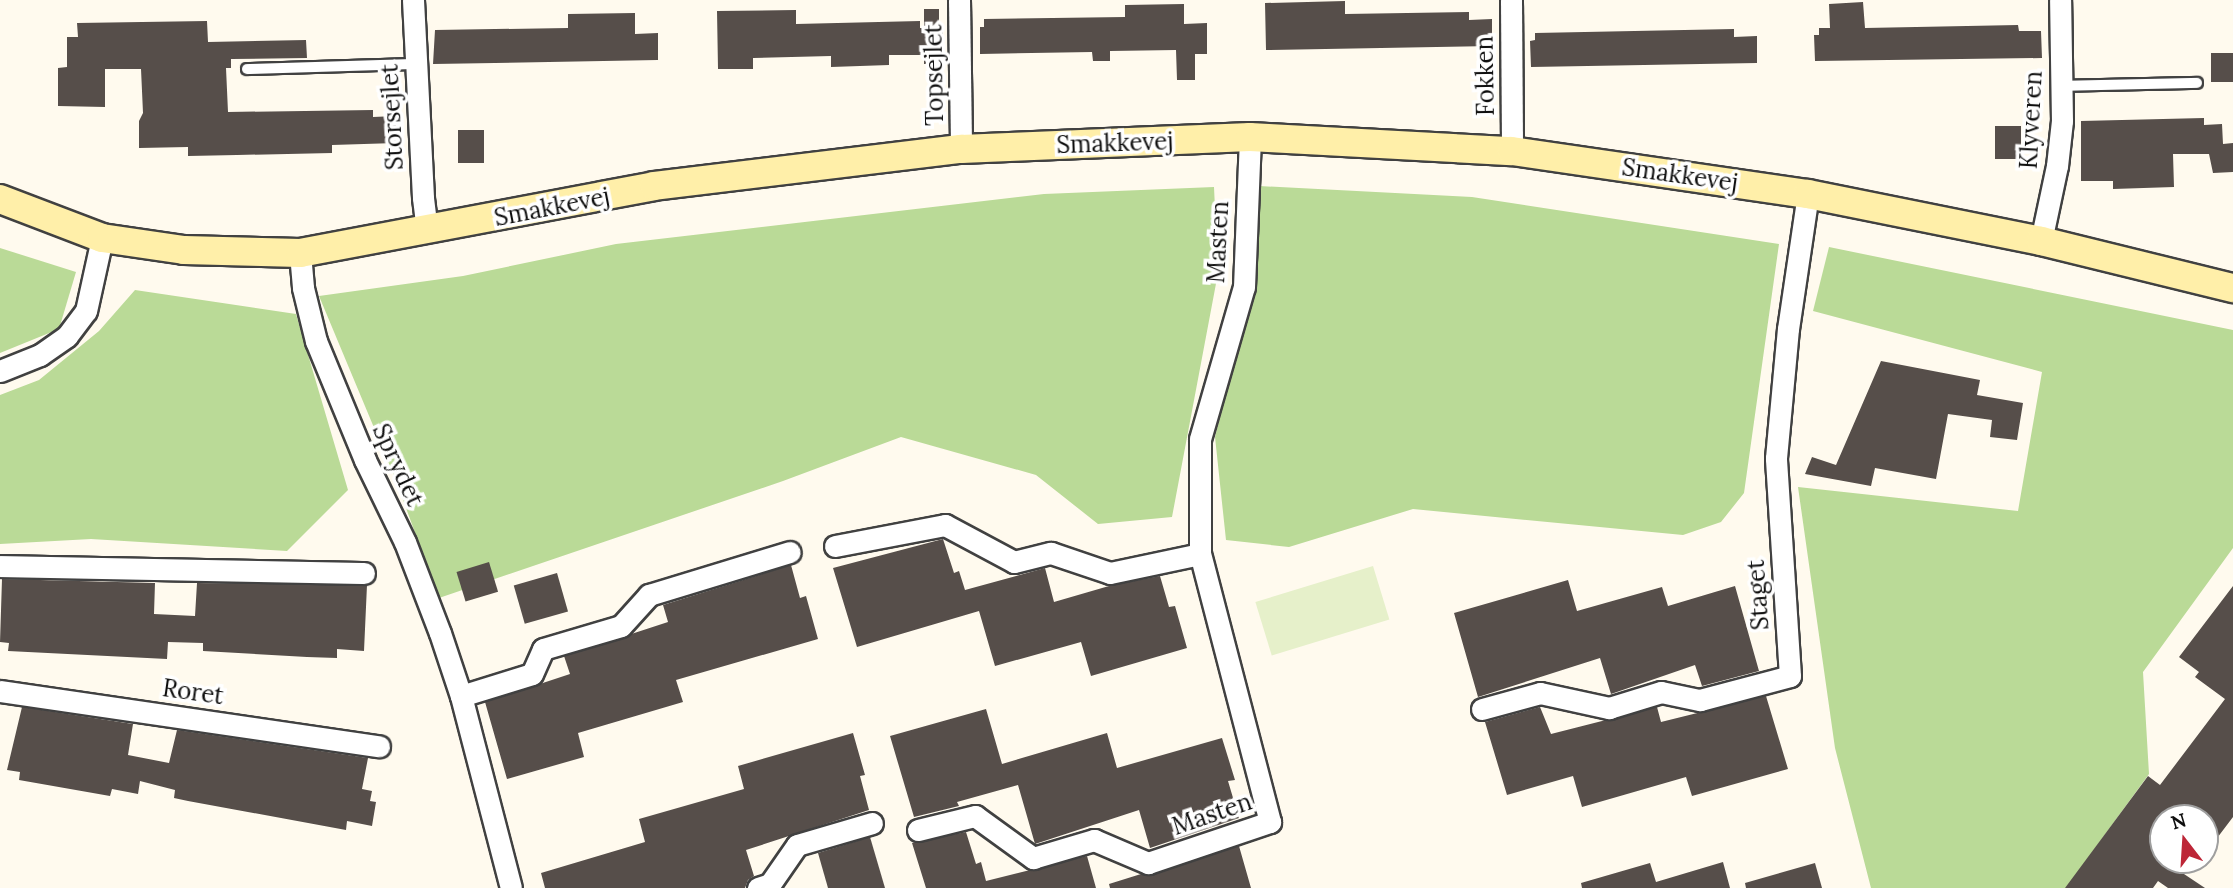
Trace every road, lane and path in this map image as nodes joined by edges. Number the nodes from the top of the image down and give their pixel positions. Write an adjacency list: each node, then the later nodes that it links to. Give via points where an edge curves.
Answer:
1 (413, 0): 5 (street, Storsejlet)
2 (959, 0): 10 (street, Topsejlet)
3 (1511, 0): 11 (street, Fokken)
4 (2060, 0): 8 (street, Klyveren)
5 (416, 64): 6 (lane); 14 (street, Storsejlet)
6 (247, 69)
7 (2197, 83): 8 (lane)
8 (2061, 86): 16 (street, Klyveren, via 2057,166)
9 (1250, 137): 10 (street, Smakkevej); 11 (street, Smakkevej); 22 (street, Masten, via 1244,287 1200,439)
10 (961, 149): 14 (street, Smakkevej, via 654,187)
11 (1513, 151): 12 (street, Smakkevej)
12 (1808, 194): 16 (street, Smakkevej); 27 (street, Staget, via 1788,329 1776,458 1790,676 1700,700 1661,692 1609,708 1540,692)
13 (0, 199): 15 (street, Smakkevej)
14 (427, 231): 17 (street, Smakkevej)
15 (102, 238): 17 (street, Smakkevej, via 184,250); 19 (street, via 86,311 67,336 40,355)
16 (2041, 241): 18 (street, Smakkevej)
17 (300, 253): 26 (street, Sprydet, via 316,341 405,542)
18 (2233, 288)
19 (0, 371)
20 (835, 546): 22 (street, via 945,525 1014,562 1051,553 1110,573)
21 (790, 552): 26 (street, via 649,595 621,626 543,649 532,674)
22 (1200, 554): 30 (street, Masten, via 1270,822 1148,863 1094,840 1032,858 975,816)
23 (0, 566): 24 (street)
24 (364, 573)
25 (0, 691): 28 (street, Roret)
26 (461, 696): 31 (street, Sprydet)
27 (1482, 709)
28 (379, 746)
29 (872, 823): 32 (street, via 797,845 770,884)
30 (918, 830)
31 (510, 888)
32 (758, 888)

